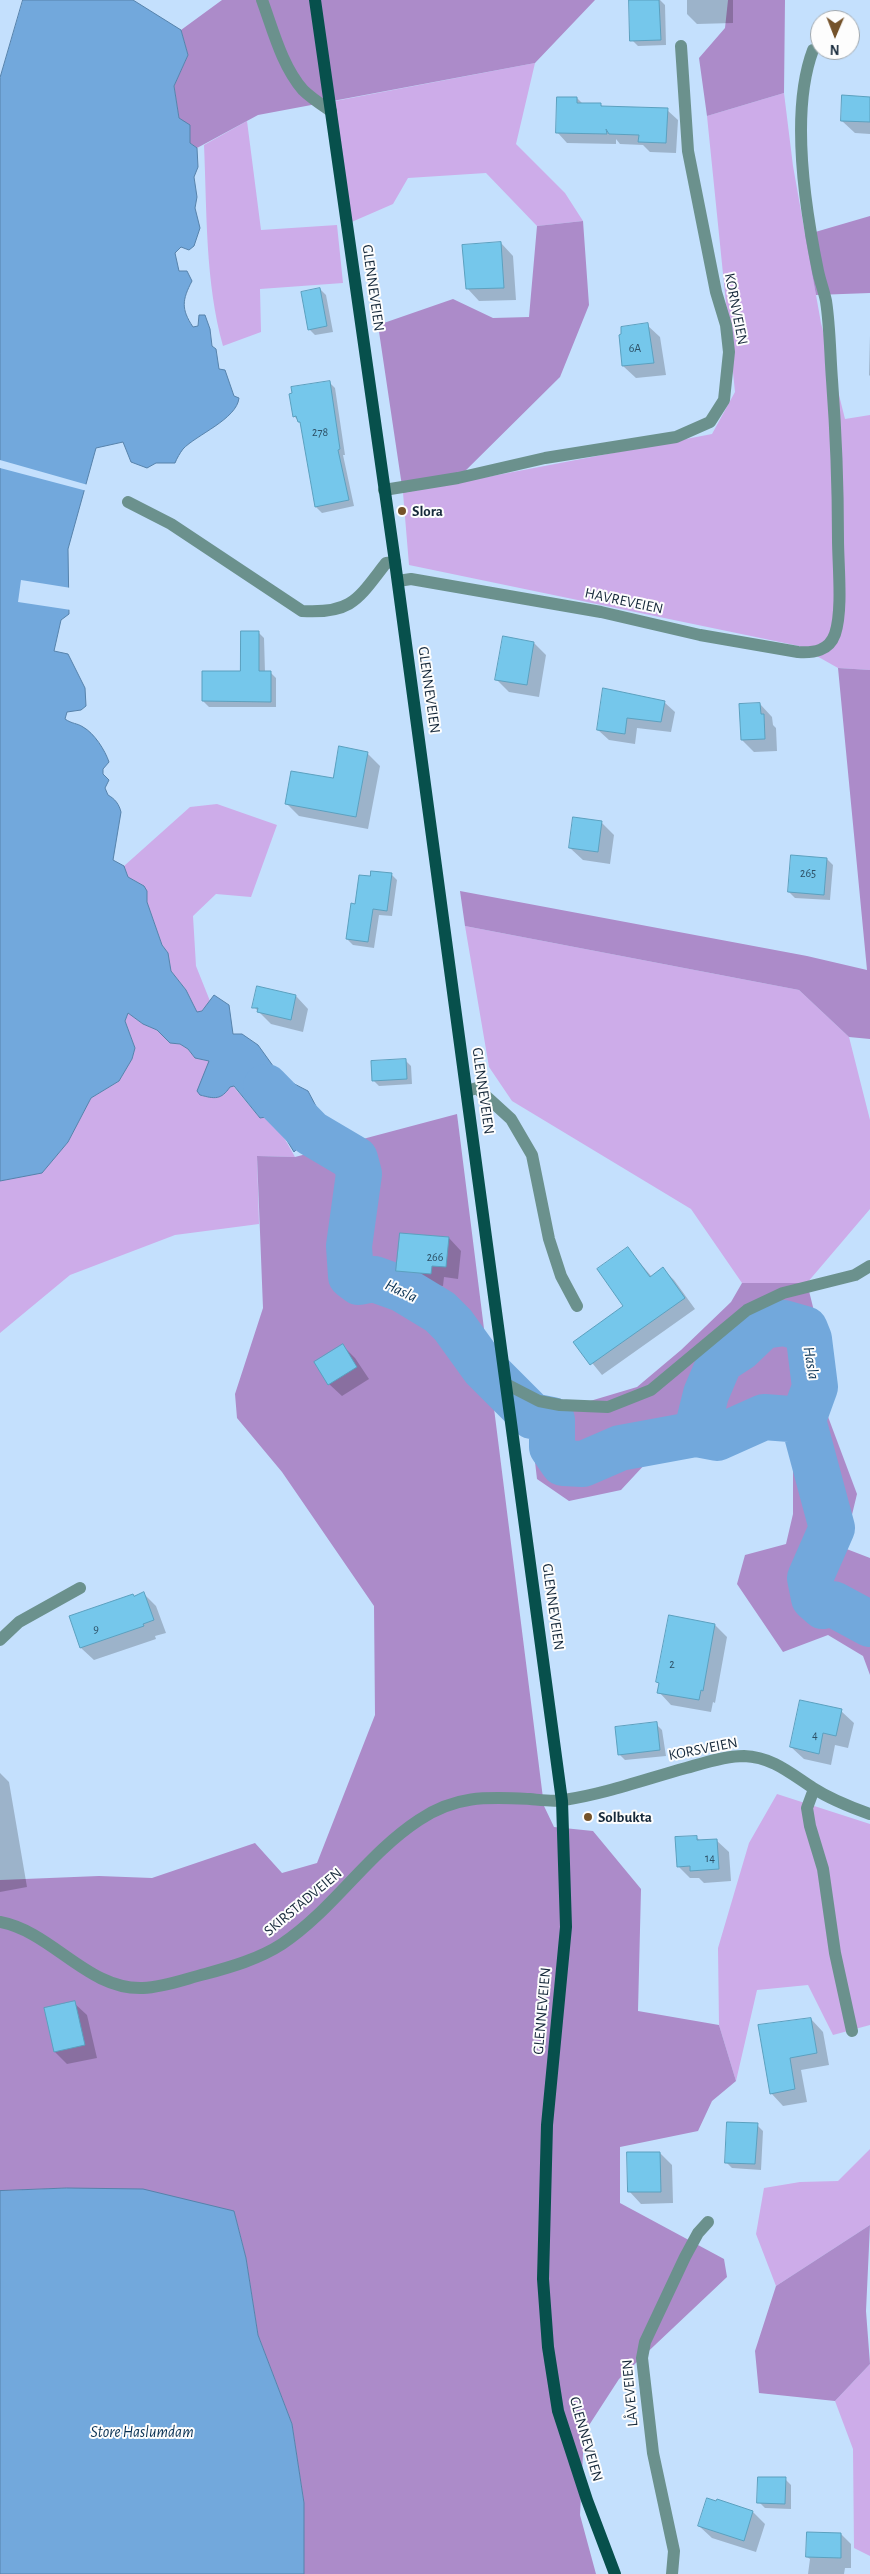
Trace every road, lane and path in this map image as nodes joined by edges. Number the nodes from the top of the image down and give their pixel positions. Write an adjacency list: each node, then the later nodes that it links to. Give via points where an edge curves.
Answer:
1 (262, 0): 5 (street, via 290,70 305,92)
2 (315, 0): 5 (main road, GLENNEVEIEN)
3 (681, 46): 6 (street, KORNVEIEN, via 688,151 729,352 724,400 710,422 676,437 545,458 458,478)
4 (810, 58): 9 (street, HAVREVEIEN, via 802,93 808,219 828,318 836,442 838,605 835,634 825,648 814,653 798,652 700,635 601,612 411,579)
5 (331, 111): 6 (main road, GLENNEVEIEN)
6 (384, 490): 8 (main road, GLENNEVEIEN)
7 (128, 502): 8 (street, via 178,529 302,611 325,612 355,601 386,563)
8 (396, 562): 9 (main road, GLENNEVEIEN)
9 (398, 581): 10 (main road, GLENNEVEIEN)
10 (467, 1091): 12 (street, via 477,1088 511,1119 532,1155 549,1239 561,1276); 13 (main road, GLENNEVEIEN)
11 (870, 1266): 13 (street, via 855,1275 783,1293 747,1310 651,1390 608,1407 538,1401)
12 (577, 1306)
13 (506, 1384): 17 (main road, GLENNEVEIEN)
14 (80, 1588): 15 (street, via 19,1622)
15 (0, 1640)
16 (814, 1789): 17 (street, KORSVEIEN, via 782,1766 743,1756 711,1761); 18 (street, KORSVEIEN); 20 (street, via 807,1808 823,1869 835,1953)
17 (562, 1801): 19 (street, SKIRSTADVEIEN, via 473,1798 441,1807 398,1836 322,1911 283,1944 233,1966 169,1984 143,1988 109,1982 23,1928); 22 (main road, GLENNEVEIEN, via 566,1927 547,2125 543,2279 548,2347 558,2411)
18 (870, 1814)
19 (0, 1922)
20 (852, 2030)
21 (708, 2222): 23 (street, LÅVEVEIEN, via 684,2257 645,2342 642,2358 653,2453 674,2551)
22 (615, 2574)
23 (672, 2574)

